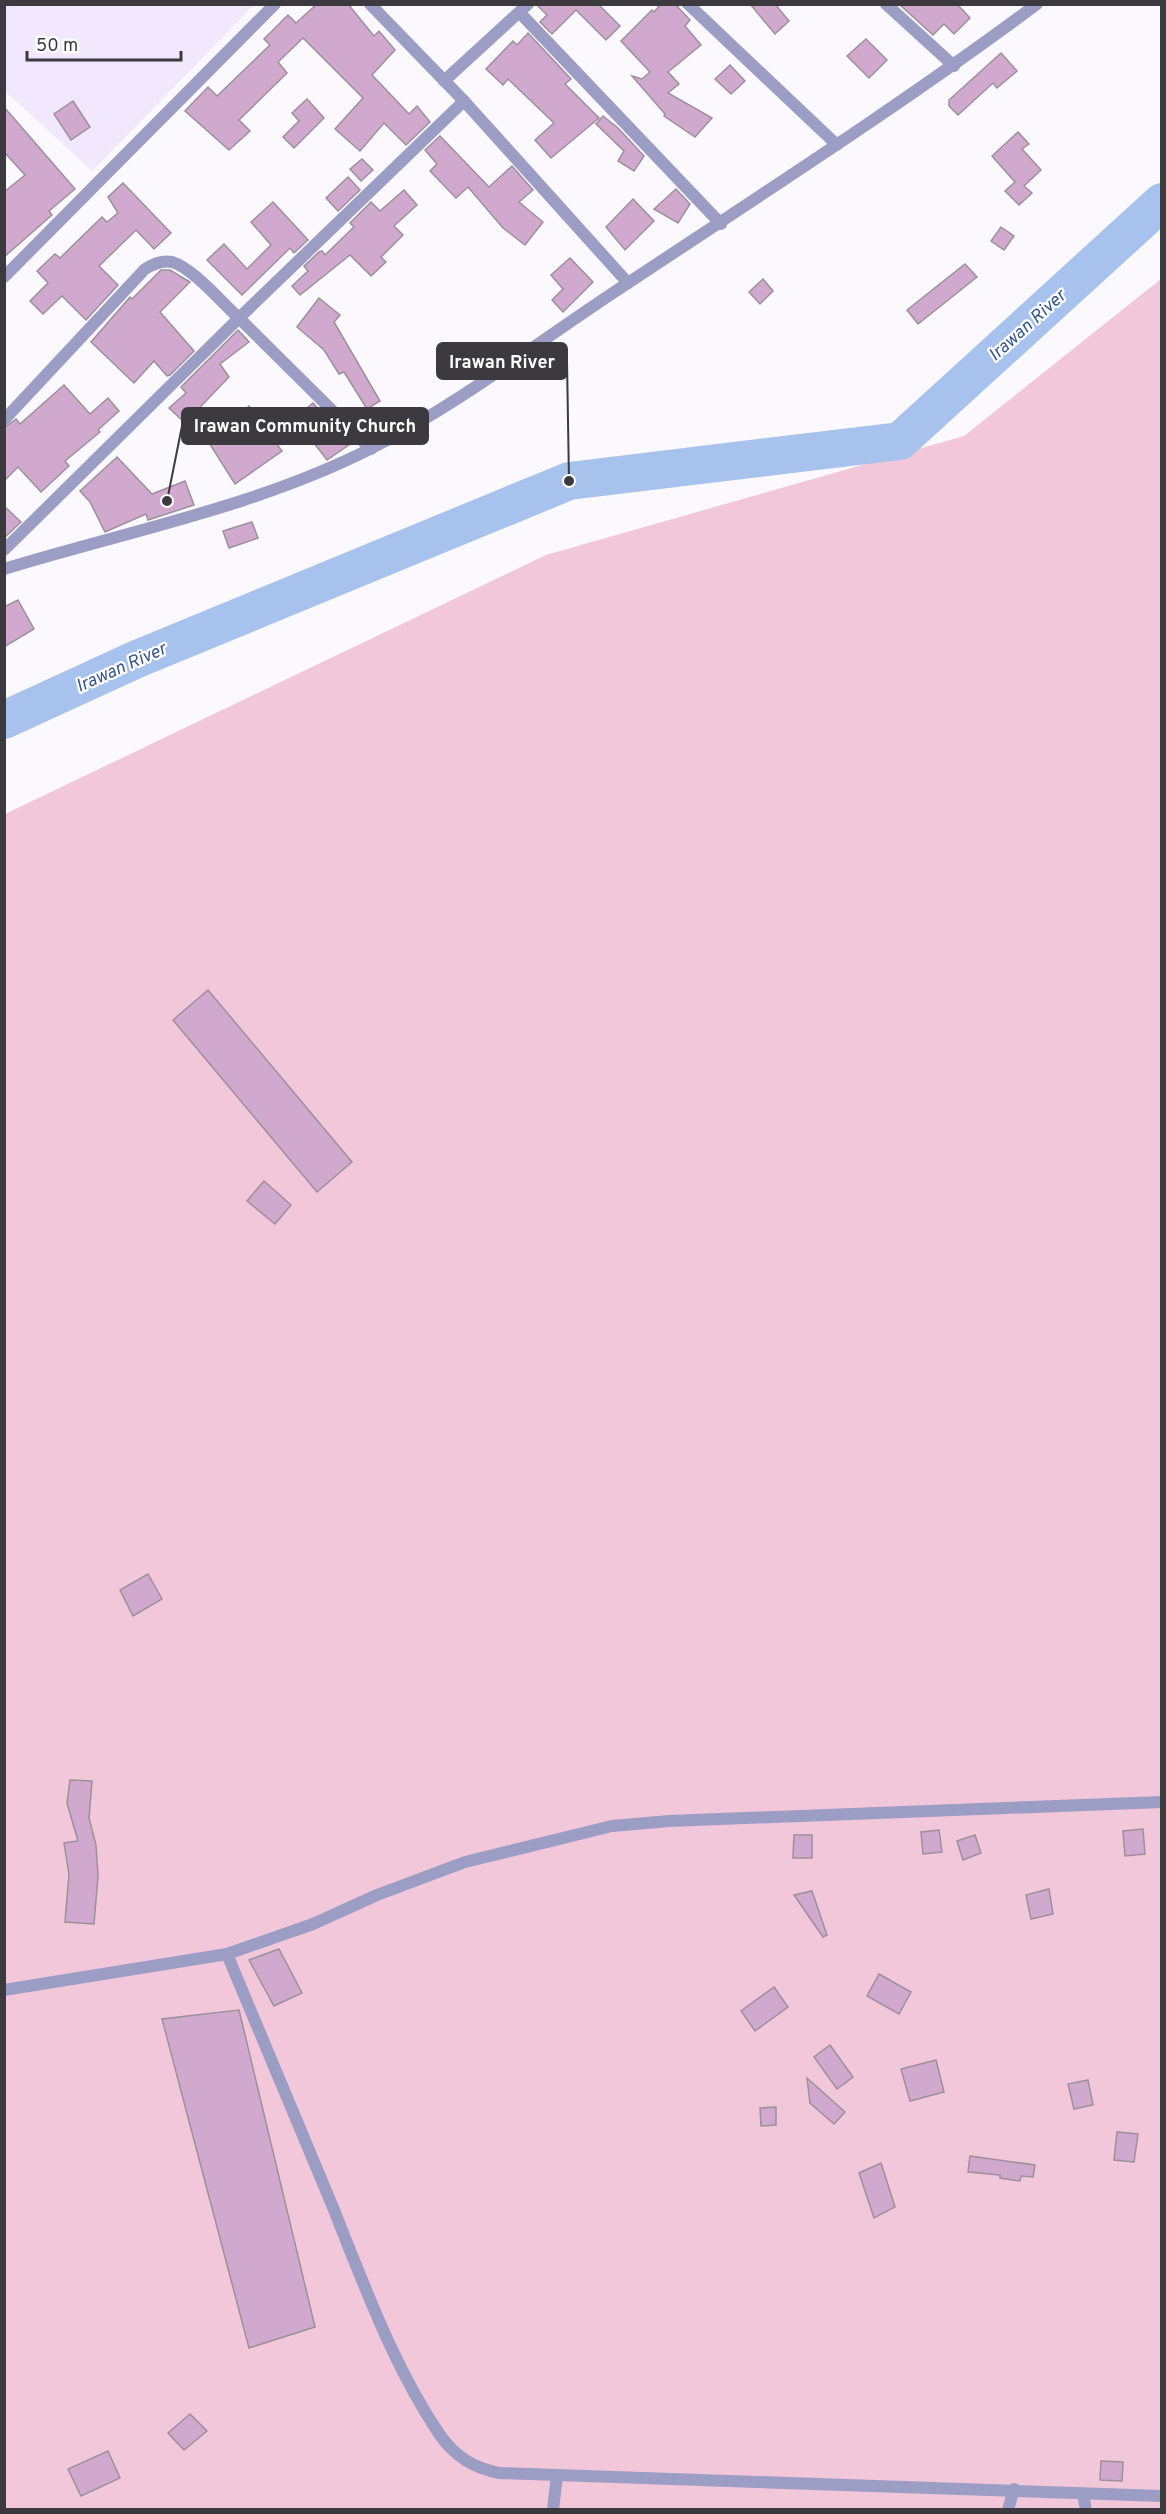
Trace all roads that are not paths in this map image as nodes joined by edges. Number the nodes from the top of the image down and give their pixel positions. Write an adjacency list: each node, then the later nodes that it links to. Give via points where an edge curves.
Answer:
1 (275, 4): 12 (street)
2 (370, 4): 8 (street)
3 (688, 4): 10 (street)
4 (886, 4): 7 (street)
5 (1031, 6): 7 (street)
6 (524, 9): 8 (street); 11 (street)
7 (954, 66): 10 (street)
8 (444, 81): 9 (street)
9 (464, 101): 13 (street); 14 (street)
10 (837, 145): 11 (street)
11 (721, 224): 13 (street)
12 (4, 277)
13 (628, 283): 16 (street, via 456,399)
14 (238, 318): 15 (street, via 186,269 171,262 158,262 145,269); 16 (street); 17 (street)
15 (4, 420)
16 (372, 448): 18 (street, via 262,494 199,515)
17 (4, 550)
18 (5, 568)
19 (1161, 1802): 20 (street, via 612,1826 465,1862 313,1924)
20 (227, 1954): 21 (street); 22 (street, via 363,2285 395,2354 441,2436 464,2461 479,2469)
21 (4, 1990)
22 (557, 2475): 23 (street); 26 (street)
23 (1014, 2489): 24 (street); 27 (street)
24 (1083, 2494): 25 (street); 28 (street)
25 (1161, 2496)
26 (554, 2510)
27 (1008, 2510)
28 (1086, 2510)

